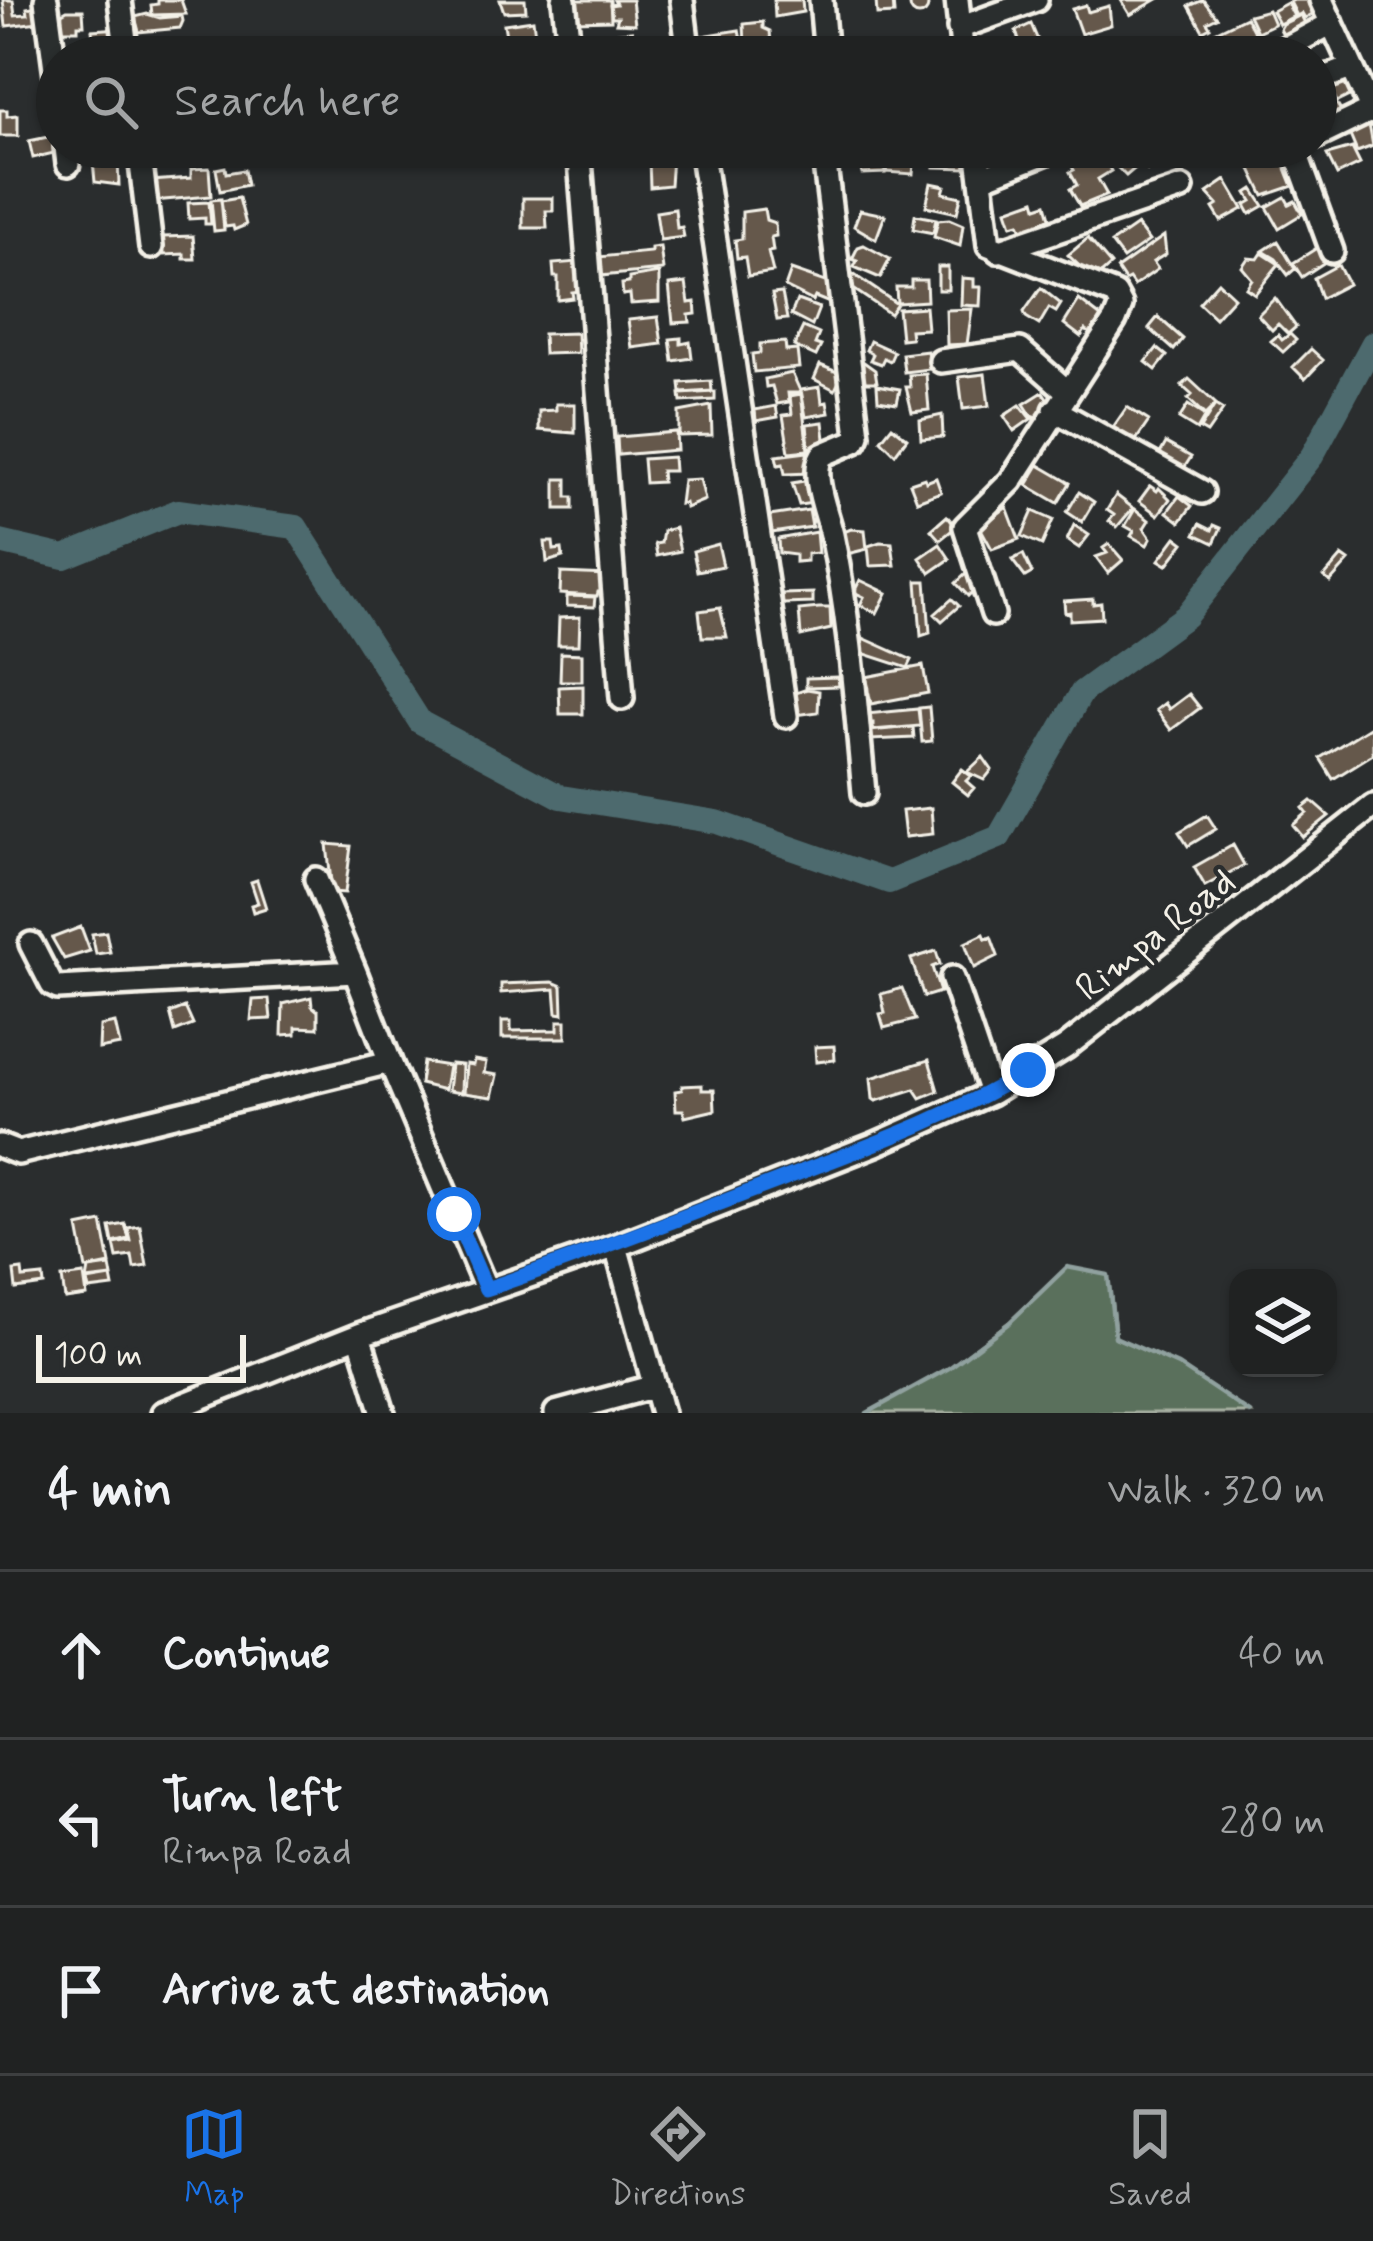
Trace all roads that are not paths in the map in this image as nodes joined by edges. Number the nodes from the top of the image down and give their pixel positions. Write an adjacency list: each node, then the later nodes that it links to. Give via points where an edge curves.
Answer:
1 (46, 0): 11 (street)
2 (120, 0): 12 (street)
3 (564, 0): 13 (street)
4 (682, 0): 14 (street)
5 (821, 0): 15 (street)
6 (957, 0): 10 (street)
7 (1036, 0): 10 (street)
8 (1321, 0): 9 (street)
9 (1332, 23): 17 (street); 18 (street)
10 (959, 28): 16 (street)
11 (51, 36)
12 (124, 36)
13 (568, 36)
14 (686, 36)
15 (824, 36)
16 (960, 36)
17 (1308, 36)
18 (1352, 68): 19 (street); 20 (street)
19 (1337, 73)
20 (1373, 112): 21 (street)
21 (1337, 128)
22 (142, 168): 31 (street)
23 (581, 168): 38 (street)
24 (704, 168): 39 (street)
25 (827, 168): 40 (street, via 858,435 823,455 818,471 852,664)
26 (980, 168): 29 (street)
27 (1007, 168): 29 (street)
28 (1302, 168): 32 (street)
29 (982, 178): 33 (street, via 986,236)
30 (1182, 188): 33 (street)
31 (152, 247)
32 (1332, 250)
33 (998, 251): 35 (street, via 1120,297 1115,320)
34 (941, 361): 35 (street, via 1020,350)
35 (1062, 401): 36 (street); 37 (street, via 1010,481 965,527)
36 (1202, 492)
37 (993, 614)
38 (622, 698)
39 (786, 716)
40 (864, 793)
41 (1373, 806): 47 (street, Rimpa Road, via 1066,1047)
42 (316, 880): 44 (street)
43 (31, 944): 44 (street, via 58,988)
44 (355, 972): 46 (street)
45 (952, 978): 47 (street)
46 (389, 1062): 48 (street, via 18,1153); 50 (street)
47 (991, 1093): 49 (street, Rimpa Road)
48 (0, 1146)
49 (616, 1246): 50 (street, Rimpa Road); 52 (street)
50 (486, 1289): 51 (street, Rimpa Road)
51 (359, 1335): 53 (street, Rimpa Road); 54 (street)
52 (655, 1386): 55 (street); 56 (street)
53 (163, 1413)
54 (383, 1413)
55 (556, 1413)
56 (662, 1413)

